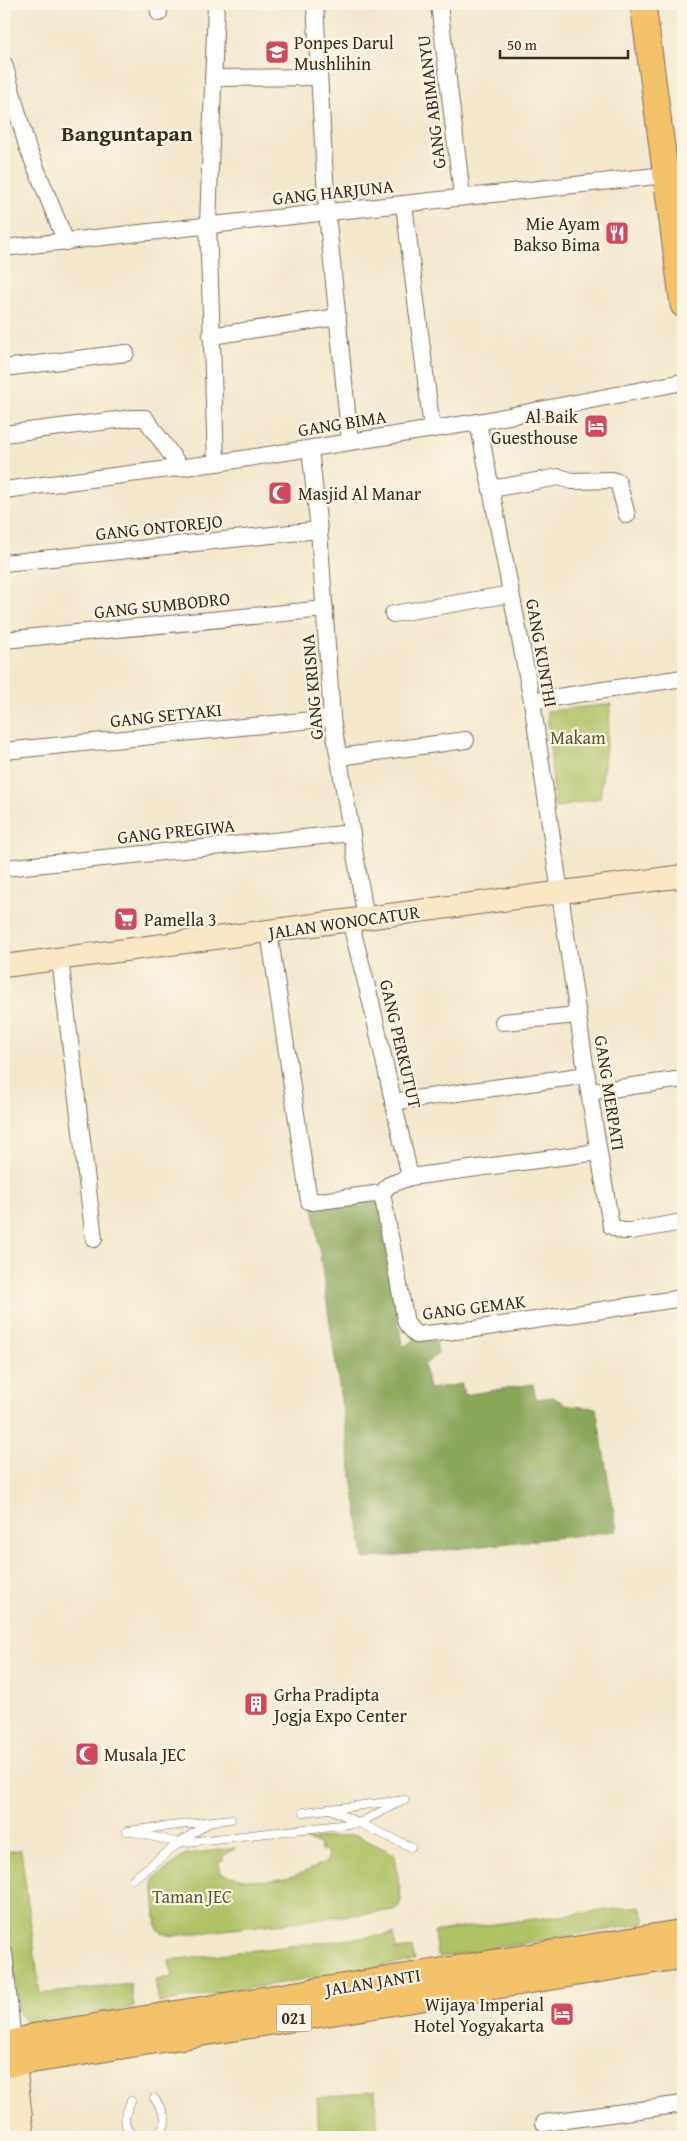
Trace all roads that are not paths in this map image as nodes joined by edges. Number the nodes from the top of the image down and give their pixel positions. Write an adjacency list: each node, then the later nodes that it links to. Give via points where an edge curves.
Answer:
1 (216, 4): 7 (street)
2 (315, 4): 6 (street)
3 (439, 4): 9 (street, GANG ABIMANYU)
4 (644, 4): 8 (main road)
5 (4, 64): 13 (street, via 27,146)
6 (318, 77): 7 (street); 11 (street)
7 (213, 78): 12 (street)
8 (675, 174): 9 (street, GANG HARJUNA); 15 (main road)
9 (462, 196): 10 (street, GANG HARJUNA)
10 (404, 204): 11 (street, GANG HARJUNA); 22 (street)
11 (327, 214): 12 (street, GANG HARJUNA); 16 (street)
12 (208, 224): 13 (street, GANG HARJUNA); 17 (street)
13 (66, 242): 14 (street, GANG HARJUNA)
14 (4, 248)
15 (683, 305)
16 (338, 317): 17 (street); 24 (street)
17 (211, 336): 26 (street)
18 (126, 353): 19 (street)
19 (4, 368)
20 (683, 382): 21 (street, GANG BIMA)
21 (478, 422): 22 (street, GANG BIMA); 28 (street, GANG KUNTHI)
22 (432, 429): 24 (street, GANG BIMA)
23 (4, 434): 27 (street, via 145,418)
24 (350, 442): 25 (street, GANG BIMA)
25 (310, 449): 26 (street, GANG BIMA); 31 (street, GANG KRISNA)
26 (216, 463): 27 (street, GANG BIMA)
27 (180, 468): 29 (street, GANG BIMA)
28 (491, 489): 30 (street, via 559,478 572,481 612,480 621,488); 33 (street, GANG KUNTHI)
29 (4, 490)
30 (626, 515)
31 (319, 530): 32 (street, GANG ONTOREJO); 34 (street, GANG KRISNA)
32 (4, 563)
33 (511, 594): 35 (street); 38 (street, GANG KUNTHI)
34 (325, 609): 36 (street, GANG SUMBODRO); 39 (street, GANG KRISNA)
35 (393, 614)
36 (4, 640)
37 (683, 678): 38 (street)
38 (532, 701): 46 (street, GANG KUNTHI)
39 (332, 718): 41 (street, GANG SETYAKI); 42 (street, GANG KRISNA)
40 (466, 740): 42 (street)
41 (4, 751)
42 (339, 757): 43 (street, GANG KRISNA)
43 (352, 833): 44 (street, GANG PREGIWA); 47 (street, GANG KRISNA)
44 (4, 868)
45 (683, 876): 46 (street, JALAN WONOCATUR)
46 (559, 892): 47 (street, JALAN WONOCATUR); 51 (street, GANG MERPATI)
47 (358, 920): 48 (street, JALAN WONOCATUR); 56 (street, GANG PERKUTUT, via 371,1002)
48 (268, 932): 49 (street, JALAN WONOCATUR); 59 (street, via 306,1197 312,1202)
49 (60, 959): 50 (street, JALAN WONOCATUR); 61 (street)
50 (4, 966)
51 (578, 1015): 52 (street); 53 (street, GANG MERPATI)
52 (503, 1022)
53 (587, 1075): 55 (street, GANG MERPATI); 56 (street)
54 (683, 1079): 55 (street)
55 (589, 1092): 57 (street, GANG MERPATI)
56 (393, 1102): 58 (street, GANG PERKUTUT)
57 (598, 1152): 58 (street); 60 (street, GANG MERPATI, via 611,1226 631,1231)
58 (410, 1177): 59 (street, via 389,1185)
59 (382, 1193): 62 (street, GANG GEMAK, via 406,1323 416,1335 465,1331)
60 (683, 1222)
61 (94, 1238)
62 (683, 1298)
63 (330, 1809): 64 (lane); 67 (lane); 67 (lane, via 405,1800)
64 (304, 1812)
65 (231, 1819): 66 (lane)
66 (211, 1821): 68 (lane); 68 (lane, via 127,1830)
67 (359, 1823): 68 (lane); 69 (lane)
68 (179, 1843): 70 (lane)
69 (411, 1848)
70 (133, 1879)
71 (683, 1932): 74 (main road, JALAN JANTI / 021)
72 (4, 1953): 75 (street, via 10,2015)
73 (683, 1956): 74 (main road, JALAN JANTI / 021)
74 (431, 1985): 75 (main road, JALAN JANTI / 021)
75 (9, 2054): 80 (street)
76 (154, 2098): 82 (lane, via 162,2109 165,2122 158,2134)
77 (131, 2102): 81 (lane, via 125,2114 126,2128)
78 (683, 2104): 79 (street)
79 (544, 2123)
80 (24, 2137)
81 (141, 2137)
82 (147, 2137)

